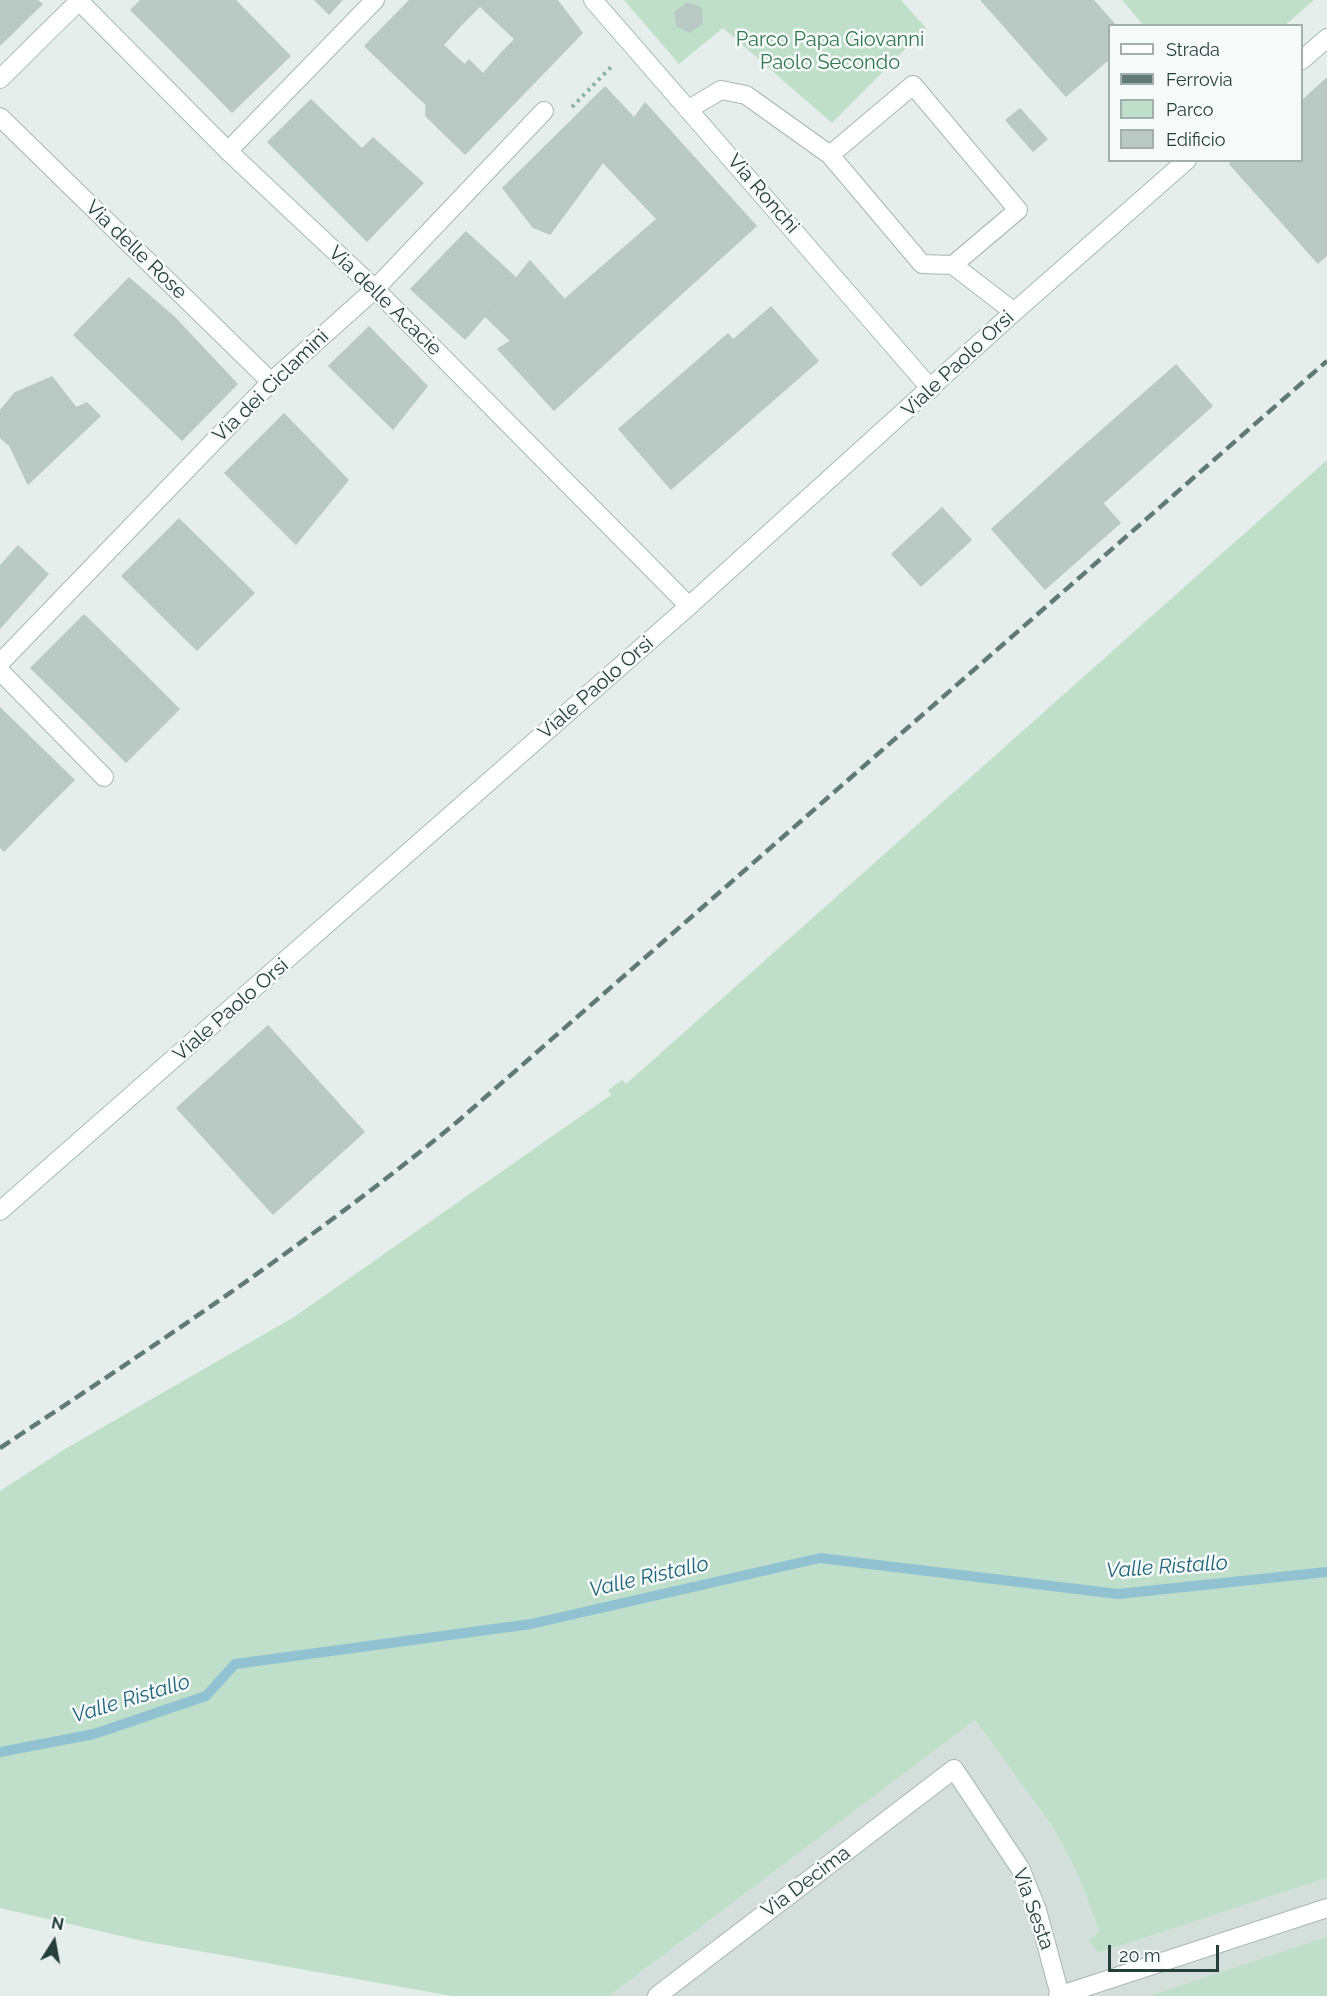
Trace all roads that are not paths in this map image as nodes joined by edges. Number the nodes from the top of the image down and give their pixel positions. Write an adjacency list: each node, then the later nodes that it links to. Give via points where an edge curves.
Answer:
1 (375, 0): 10 (street)
2 (594, 0): 7 (street, Via Ronchi)
3 (79, 1): 6 (street); 10 (street, Via delle Acacie)
4 (1327, 38): 5 (street)
5 (1303, 59)
6 (0, 80)
7 (689, 109): 11 (street, via 721,90 746,95); 17 (street, Via Ronchi)
8 (544, 111): 14 (street, Via dei Ciclamini)
9 (0, 117): 16 (street, Via delle Rose)
10 (228, 151): 14 (street, Via delle Acacie)
11 (830, 155): 13 (street, via 922,264); 13 (street, via 913,85 1018,210)
12 (1185, 162): 15 (street, Viale Paolo Orsi)
13 (953, 265): 15 (street)
14 (375, 289): 16 (street, Via dei Ciclamini); 18 (street, Via delle Acacie)
15 (1014, 312): 17 (street, Viale Paolo Orsi)
16 (272, 382): 19 (street, Via dei Ciclamini)
17 (931, 389): 18 (street, Viale Paolo Orsi)
18 (689, 606): 22 (street, Viale Paolo Orsi)
19 (0, 663)
20 (0, 671): 21 (street)
21 (104, 777)
22 (0, 1211)
23 (954, 1769): 25 (street, Via Decima); 26 (street, Via Sesta, via 1020,1868 1037,1910)
24 (1327, 1908): 26 (street)
25 (657, 1996)
26 (1059, 1996)

